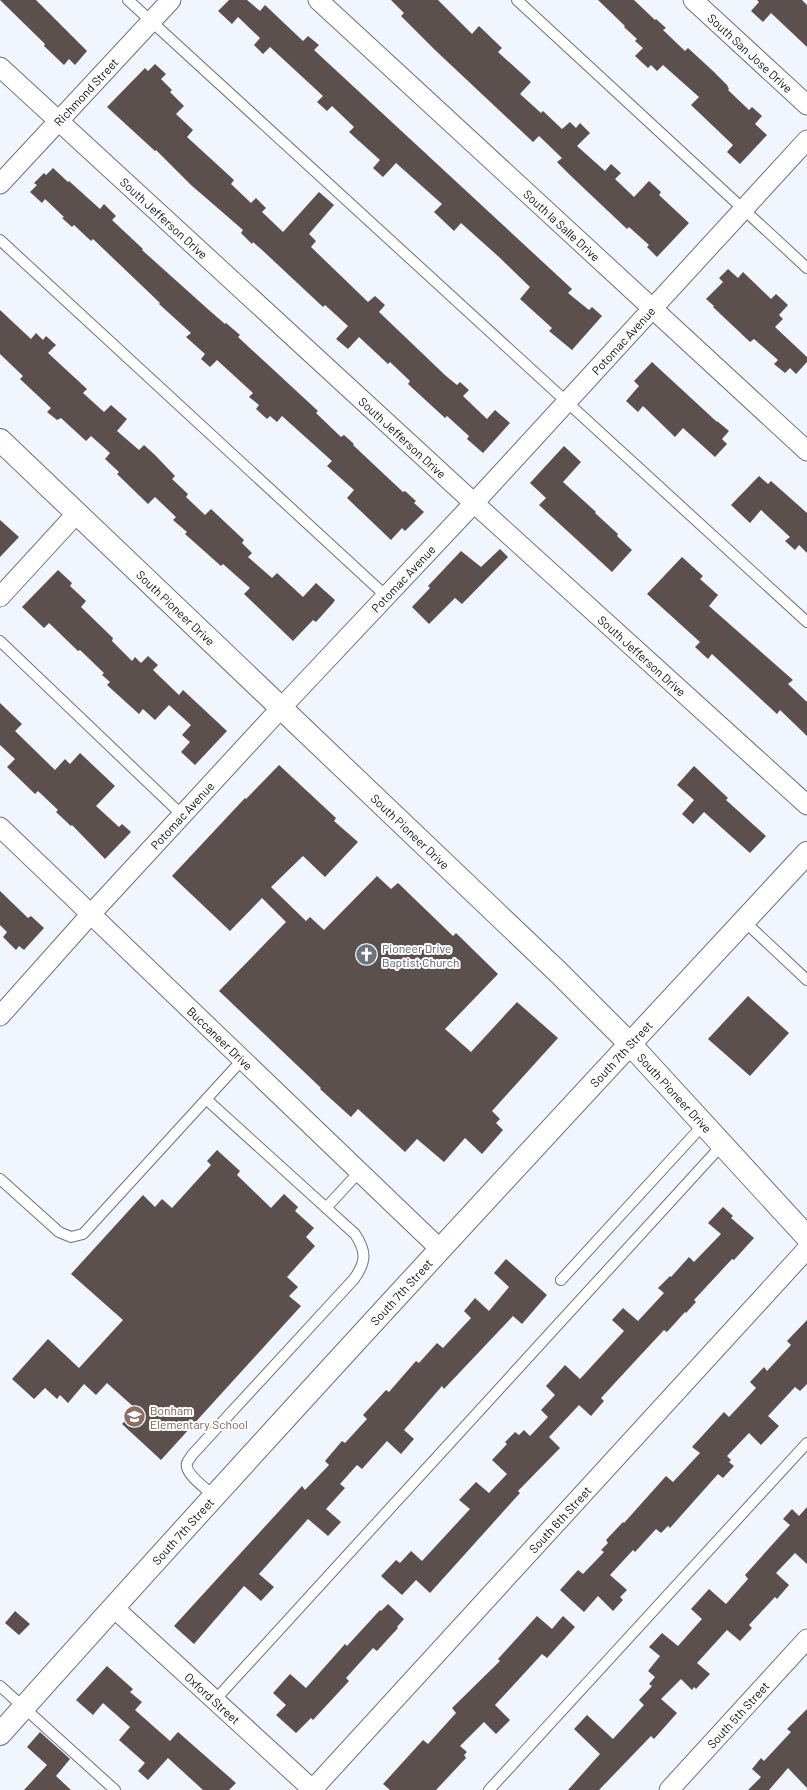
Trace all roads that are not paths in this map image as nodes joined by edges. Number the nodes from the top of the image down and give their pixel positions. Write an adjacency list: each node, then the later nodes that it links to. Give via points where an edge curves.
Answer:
1 (128, 0): 6 (lane)
2 (171, 0): 6 (street, Richmond Street)
3 (318, 0): 15 (street, South la Salle Drive)
4 (517, 0): 12 (lane)
5 (694, 0): 8 (street, South San Jose Drive)
6 (152, 22): 9 (street, Richmond Street); 16 (lane)
7 (0, 67): 9 (street, South Jefferson Drive)
8 (807, 105)
9 (59, 122): 11 (street, Richmond Street); 19 (street, South Jefferson Drive)
10 (807, 140): 12 (street, Potomac Avenue)
11 (0, 184)
12 (743, 209): 14 (lane); 15 (street, Potomac Avenue)
13 (0, 240): 21 (lane)
14 (807, 268)
15 (652, 308): 16 (street, Potomac Avenue); 18 (street, South la Salle Drive)
16 (566, 402): 19 (street, Potomac Avenue); 23 (lane)
17 (0, 440): 20 (main road, South Pioneer Drive)
18 (807, 450)
19 (474, 503): 21 (street, Potomac Avenue); 26 (street, South Jefferson Drive)
20 (77, 513): 22 (street); 25 (main road, South Pioneer Drive)
21 (386, 596): 25 (street, Potomac Avenue)
22 (0, 597)
23 (807, 622)
24 (0, 641): 27 (lane)
25 (281, 708): 27 (street, Potomac Avenue); 34 (main road, South Pioneer Drive)
26 (807, 806)
27 (182, 815): 30 (street, Potomac Avenue)
28 (0, 828): 30 (street, Buccaneer Drive)
29 (807, 853): 31 (main road, South 7th Street)
30 (90, 915): 33 (street, Potomac Avenue); 35 (street, Buccaneer Drive)
31 (744, 921): 32 (lane); 34 (main road, South 7th Street)
32 (807, 980)
33 (2, 1011)
34 (630, 1044): 37 (main road, South Pioneer Drive); 43 (main road, South 7th Street)
35 (242, 1060): 36 (lane); 39 (street, Buccaneer Drive)
36 (206, 1099): 40 (lane, via 83,1234 72,1237 59,1232); 41 (lane)
37 (703, 1125): 38 (main road, South Pioneer Drive); 45 (lane)
38 (722, 1145): 42 (main road, South Pioneer Drive); 51 (lane)
39 (359, 1172): 41 (lane); 43 (street, Buccaneer Drive)
40 (0, 1180)
41 (326, 1208): 47 (lane, via 356,1234 362,1244 364,1256 361,1269 192,1455 187,1463 188,1470)
42 (807, 1237)
43 (440, 1249): 47 (main road, South 7th Street)
44 (807, 1249): 55 (street, South 6th Street)
45 (561, 1280)
46 (807, 1443): 56 (lane)
47 (214, 1496): 48 (main road, South 7th Street)
48 (113, 1606): 51 (street, Oxford Street); 52 (main road, South 7th Street)
49 (807, 1639): 57 (street, South 5th Street)
50 (0, 1686): 52 (lane)
51 (215, 1700): 55 (street, Oxford Street)
52 (24, 1707): 53 (main road, South 7th Street); 54 (lane)
53 (0, 1734)
54 (115, 1790)
55 (312, 1790)
56 (489, 1790)
57 (669, 1790)

